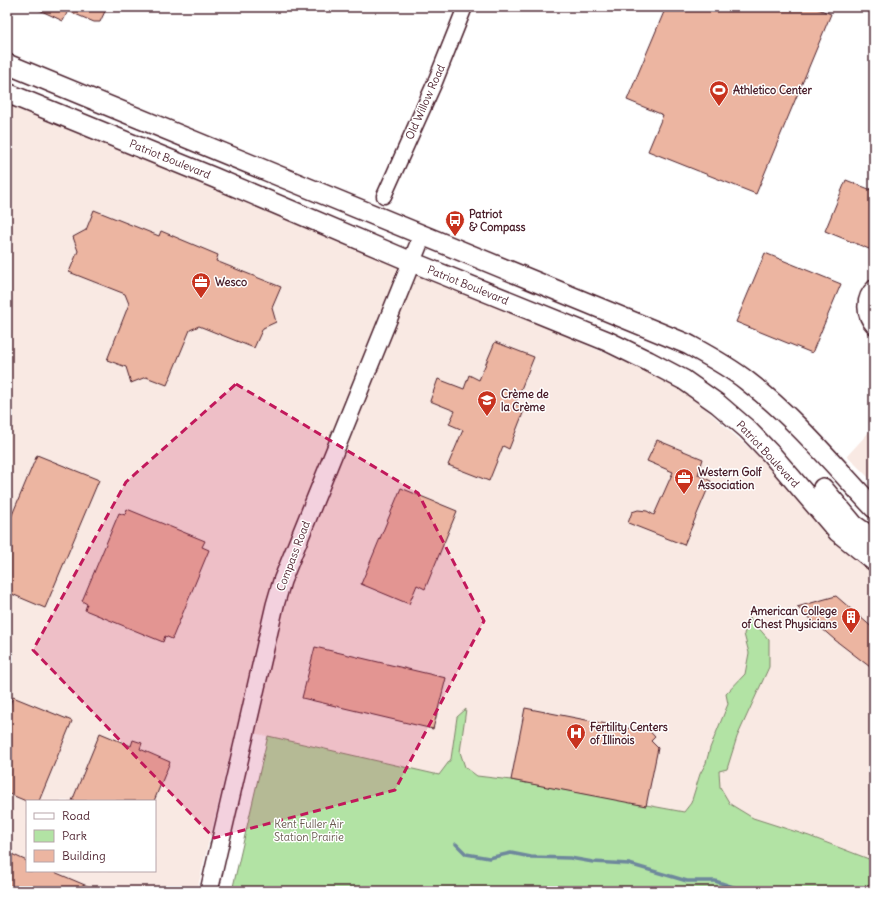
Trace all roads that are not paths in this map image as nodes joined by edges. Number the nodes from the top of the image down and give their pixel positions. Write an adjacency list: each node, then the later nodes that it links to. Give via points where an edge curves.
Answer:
1 (465, 7): 4 (street, Old Willow Road)
2 (7, 64): 5 (main road)
3 (7, 93): 6 (main road, Patriot Boulevard)
4 (384, 196)
5 (422, 236): 6 (street, Compass Road); 9 (main road, via 687,344 746,380 797,425)
6 (412, 262): 10 (main road, Patriot Boulevard, via 607,341 684,380 718,404); 14 (street, Compass Road, via 282,581)
7 (874, 286): 8 (street, via 865,306 866,315)
8 (874, 327)
9 (827, 458): 10 (main road, via 827,472); 11 (main road)
10 (816, 493): 12 (main road); 13 (main road, Patriot Boulevard, via 838,532)
11 (874, 508)
12 (874, 539)
13 (874, 561)
14 (209, 891)

